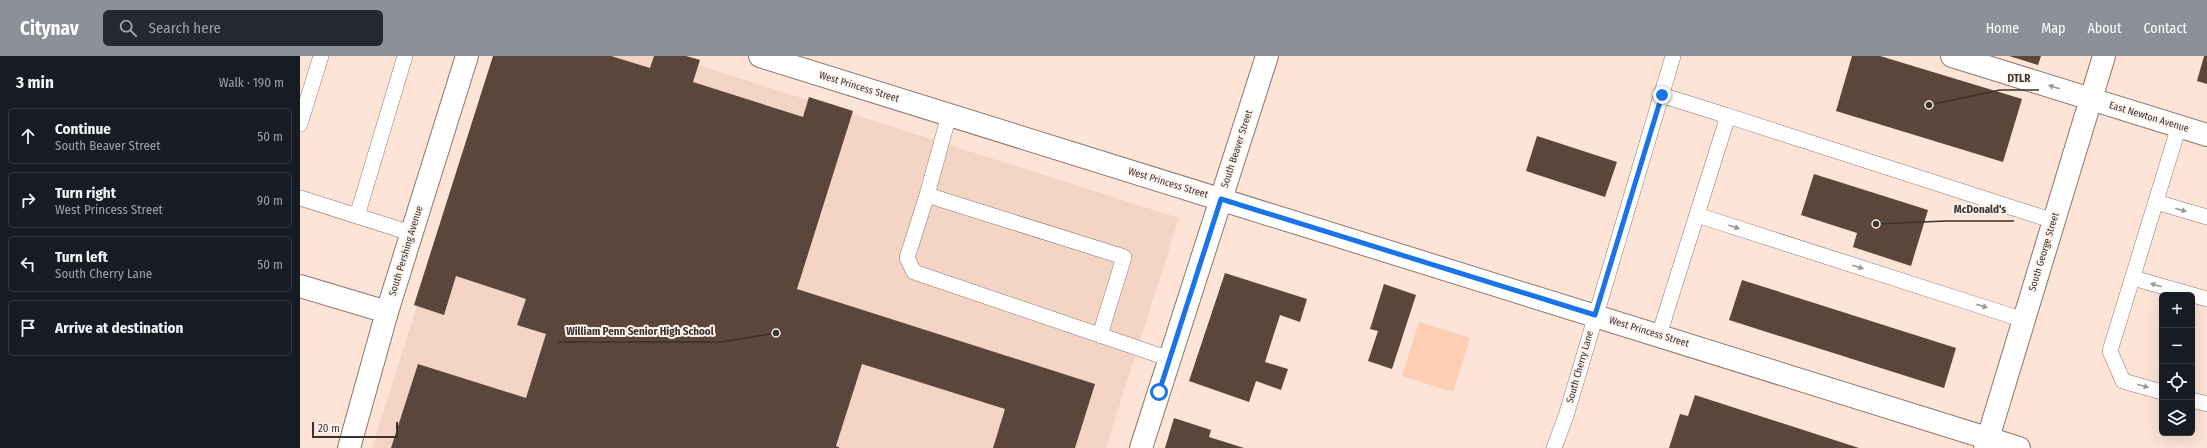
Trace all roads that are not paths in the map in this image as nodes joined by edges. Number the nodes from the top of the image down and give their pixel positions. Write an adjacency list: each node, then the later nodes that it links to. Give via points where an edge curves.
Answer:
1 (321, 56): 13 (lane)
2 (405, 56): 21 (lane)
3 (467, 56): 24 (street, South Pershing Avenue)
4 (1267, 56): 18 (street, South Beaver Street)
5 (1673, 56): 9 (lane, South Cherry Lane)
6 (1952, 56): 10 (street, East Newton Avenue, one-way to 6)
7 (2104, 56): 10 (street, South George Street)
8 (774, 58): 11 (street, West Princess Street)
9 (1662, 95): 12 (lane); 29 (lane, South Cherry Lane)
10 (2091, 99): 14 (street, East Newton Avenue); 23 (street, South George Street)
11 (948, 115): 16 (lane); 18 (street, West Princess Street)
12 (1728, 116): 20 (lane); 23 (lane)
13 (300, 124)
14 (2179, 126): 15 (street, East Newton Avenue); 19 (lane)
15 (2207, 135)
16 (927, 195): 31 (lane, via 907,258 914,272); 31 (lane, via 1124,257)
17 (300, 198): 21 (lane)
18 (1221, 199): 29 (street, West Princess Street); 33 (street, South Beaver Street)
19 (2156, 202): 22 (lane, one-way to 22); 25 (lane)
20 (1697, 215): 30 (lane, one-way to 30); 32 (lane)
21 (357, 216): 24 (lane)
22 (2207, 217)
23 (2054, 221): 30 (street, South George Street)
24 (411, 233): 28 (street, South Pershing Avenue)
25 (2133, 278): 27 (lane, one-way to 25); 34 (lane, one-way to 34, via 2110,351 2123,381)
26 (300, 286): 28 (street)
27 (2207, 299)
28 (387, 312): 38 (street, South Pershing Avenue)
29 (1595, 315): 32 (street, West Princess Street); 40 (lane, South Cherry Lane, via 1566,416)
30 (2024, 320): 37 (street, South George Street)
31 (1100, 334): 33 (lane)
32 (1659, 335): 37 (street, West Princess Street)
33 (1170, 359): 39 (street, South Beaver Street)
34 (2159, 391)
35 (2195, 401): 36 (lane)
36 (2207, 404)
37 (1986, 443): 41 (street, West Princess Street)
38 (348, 448)
39 (1141, 448)
40 (1554, 448)
41 (2019, 448)

